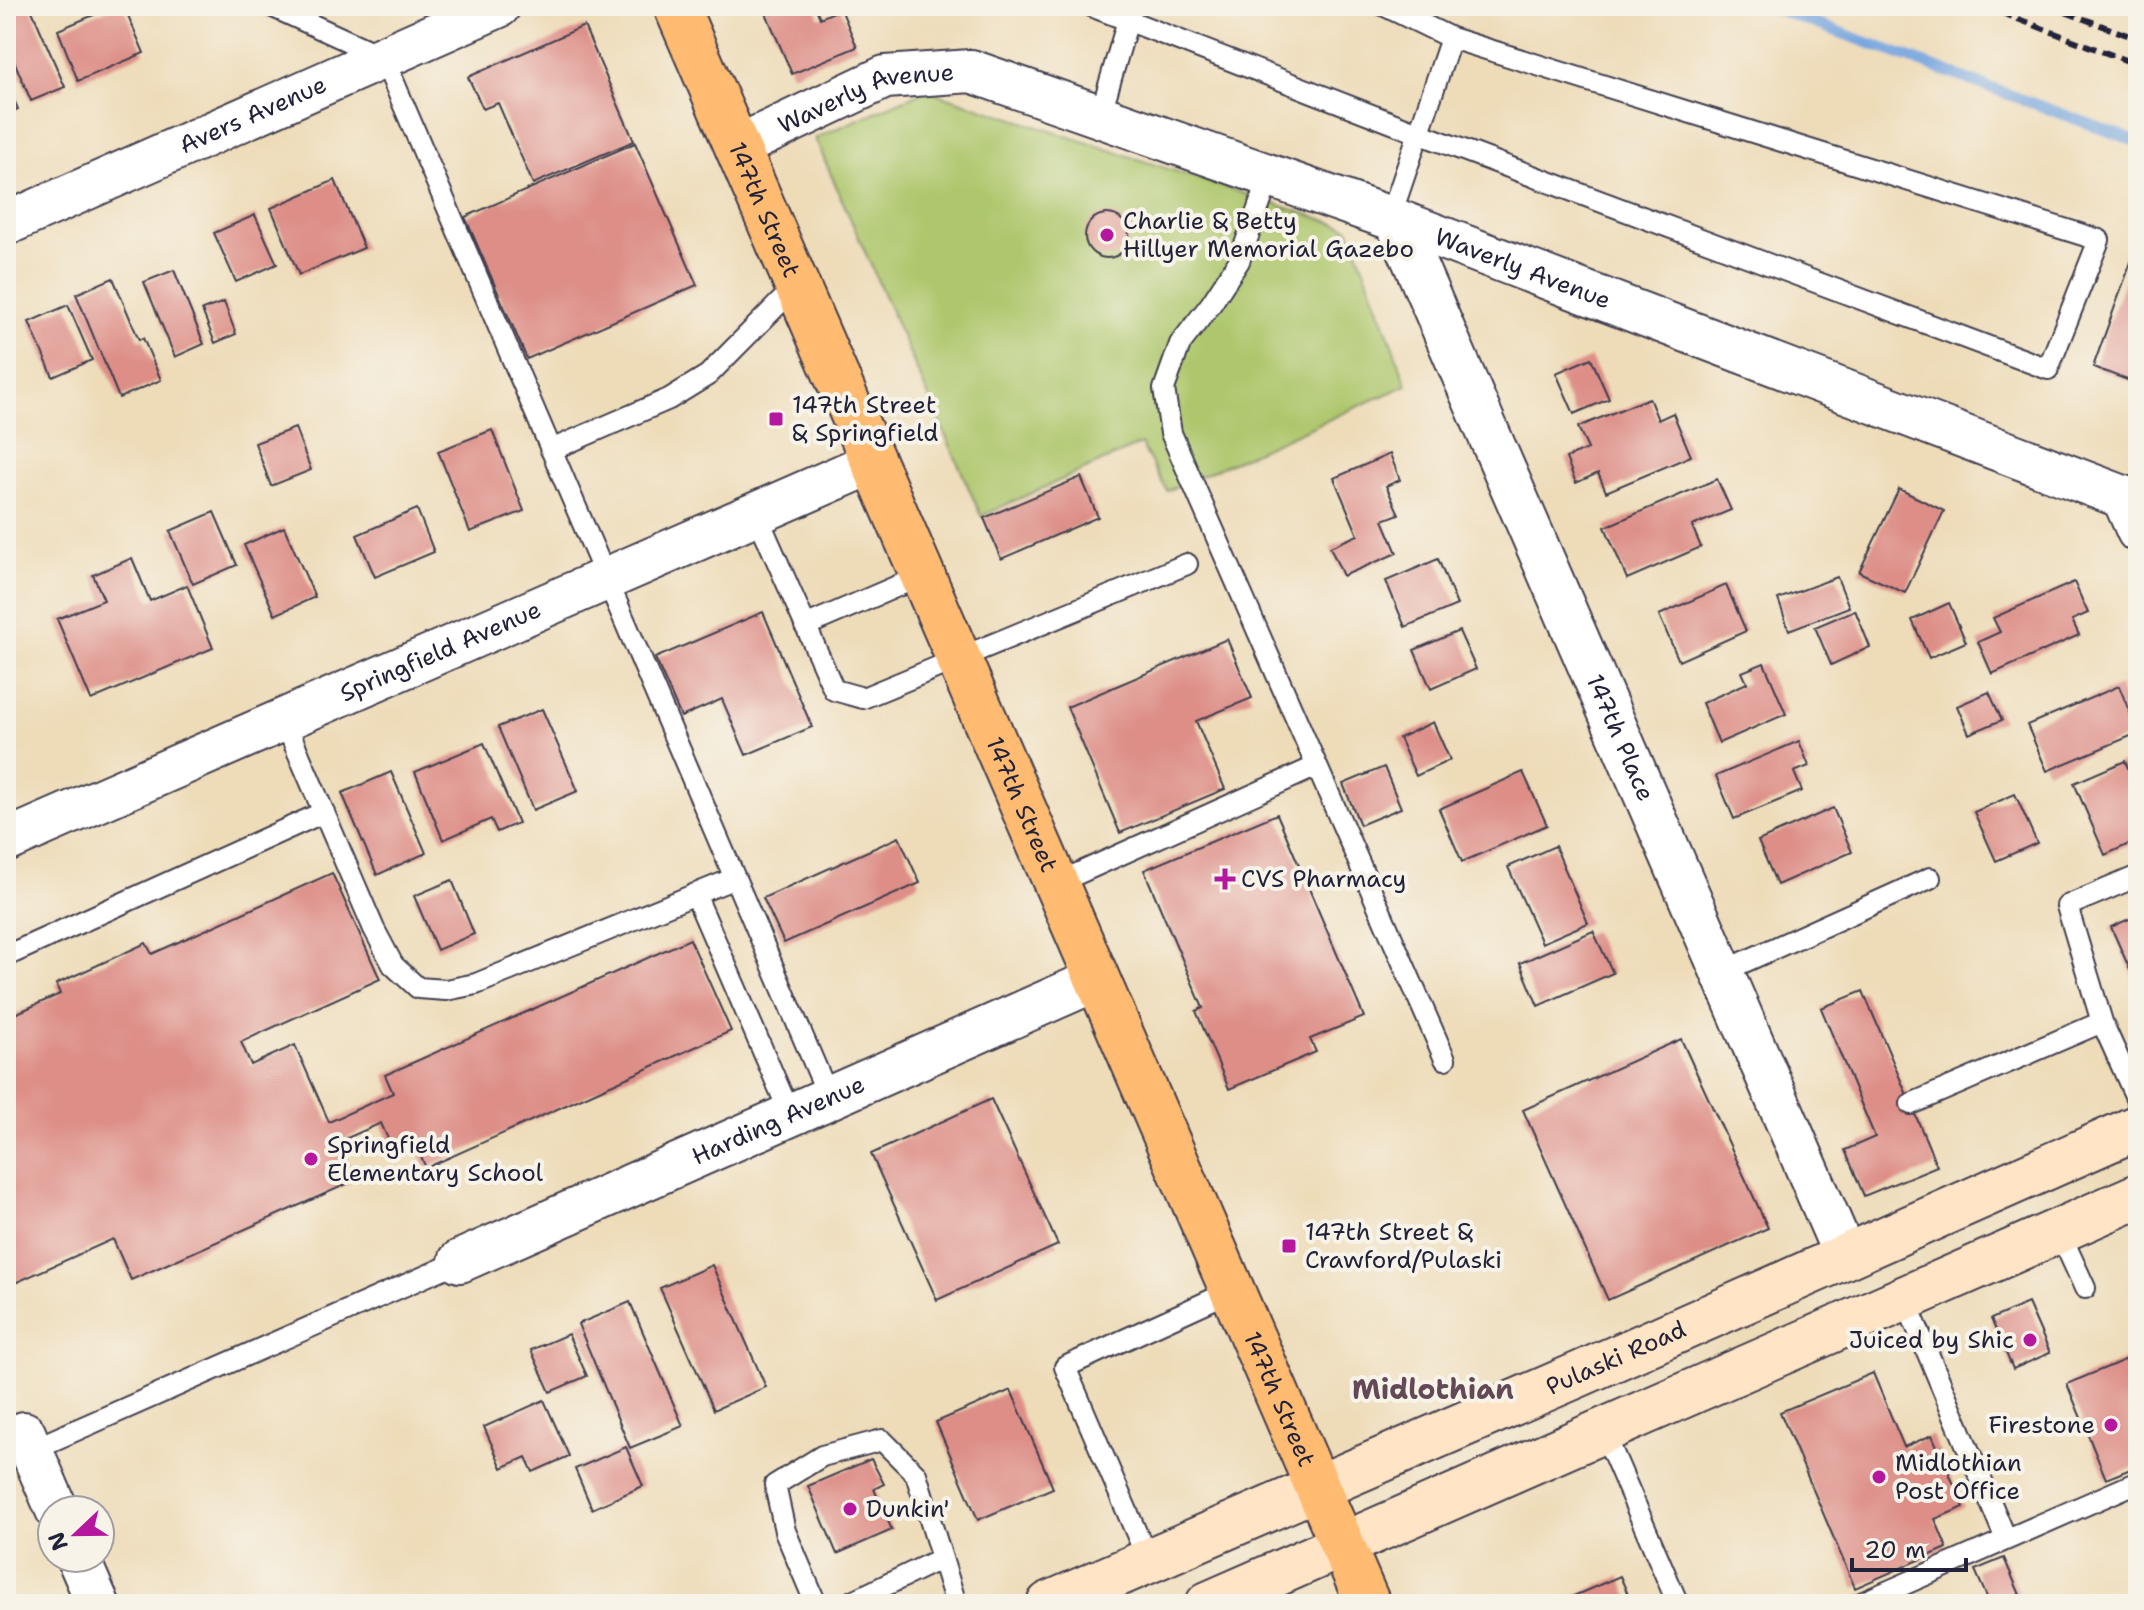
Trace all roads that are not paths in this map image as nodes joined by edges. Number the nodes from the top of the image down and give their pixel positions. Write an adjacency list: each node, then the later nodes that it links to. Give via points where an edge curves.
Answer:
1 (271, 6): 8 (lane)
2 (499, 6): 8 (street, Avers Avenue)
3 (676, 6): 11 (main road, 147th Street)
4 (1091, 6): 6 (lane)
5 (1385, 6): 7 (lane)
6 (1128, 20): 9 (lane); 10 (lane)
7 (1451, 38): 10 (lane); 10 (lane, via 2099,240 2048,369)
8 (383, 57): 14 (street, Avers Avenue); 16 (lane)
9 (1100, 116): 11 (street, Waverly Avenue, via 971,71 885,77); 12 (street, Waverly Avenue)
10 (1418, 133): 13 (lane)
11 (737, 147): 15 (main road, 147th Street)
12 (1270, 176): 13 (street, Waverly Avenue); 26 (lane, via 1239,261 1180,344 1164,389 1171,433)
13 (1393, 219): 19 (street, Waverly Avenue); 35 (street, 147th Place)
14 (6, 224)
15 (797, 285): 16 (lane, via 708,375 669,399); 17 (main road, 147th Street)
16 (551, 450): 22 (lane)
17 (874, 462): 18 (street, Springfield Avenue); 21 (main road, 147th Street)
18 (756, 513): 22 (street, Springfield Avenue); 23 (lane)
19 (2130, 514)
20 (1187, 564): 24 (lane)
21 (923, 575): 23 (lane); 24 (main road, 147th Street)
22 (606, 579): 25 (street, Springfield Avenue); 30 (lane)
23 (805, 626): 24 (lane, via 834,690 863,698)
24 (959, 658): 32 (main road, 147th Street)
25 (284, 720): 27 (lane); 28 (street, Springfield Avenue)
26 (1317, 766): 32 (lane); 38 (lane)
27 (324, 812): 33 (lane, via 393,965 418,988 476,984); 34 (lane)
28 (6, 841)
29 (2138, 876): 37 (lane, via 2067,906)
30 (735, 878): 33 (lane); 39 (lane)
31 (1930, 878): 35 (lane)
32 (1057, 883): 36 (main road, 147th Street)
33 (695, 894): 42 (lane)
34 (6, 956)
35 (1722, 972): 46 (street, 147th Place)
36 (1098, 979): 39 (street, Harding Avenue); 49 (main road, 147th Street)
37 (2102, 1022): 40 (lane); 41 (lane)
38 (1445, 1059)
39 (830, 1100): 42 (street, Harding Avenue)
40 (2138, 1102)
41 (1911, 1104)
42 (791, 1116): 47 (street, Harding Avenue)
43 (2138, 1127): 46 (main road, Pulaski Road)
44 (2138, 1196): 45 (main road)
45 (2059, 1231): 48 (lane); 50 (main road)
46 (1845, 1256): 54 (main road, Pulaski Road)
47 (460, 1261): 52 (lane)
48 (2085, 1288)
49 (1233, 1290): 54 (main road, 147th Street); 59 (lane, via 1065,1367)
50 (1905, 1299): 51 (main road); 56 (lane)
51 (1604, 1432): 57 (main road); 68 (lane)
52 (27, 1441): 55 (street)
53 (2138, 1482): 56 (lane)
54 (1317, 1486): 57 (main road, 147th Street); 59 (main road, Pulaski Road)
55 (50, 1494)
56 (2006, 1539): 69 (lane)
57 (1342, 1544): 66 (main road); 67 (main road, 147th Street)
58 (940, 1559): 62 (lane, via 916,1474 882,1440 822,1456 775,1485 785,1531); 63 (lane); 64 (lane)
59 (1148, 1560): 65 (main road, Pulaski Road)
60 (85, 1574): 61 (street)
61 (98, 1604)
62 (816, 1604)
63 (847, 1604)
64 (956, 1604)
65 (1049, 1604)
66 (1208, 1604)
67 (1368, 1604)
68 (1678, 1604)
69 (1859, 1604)

